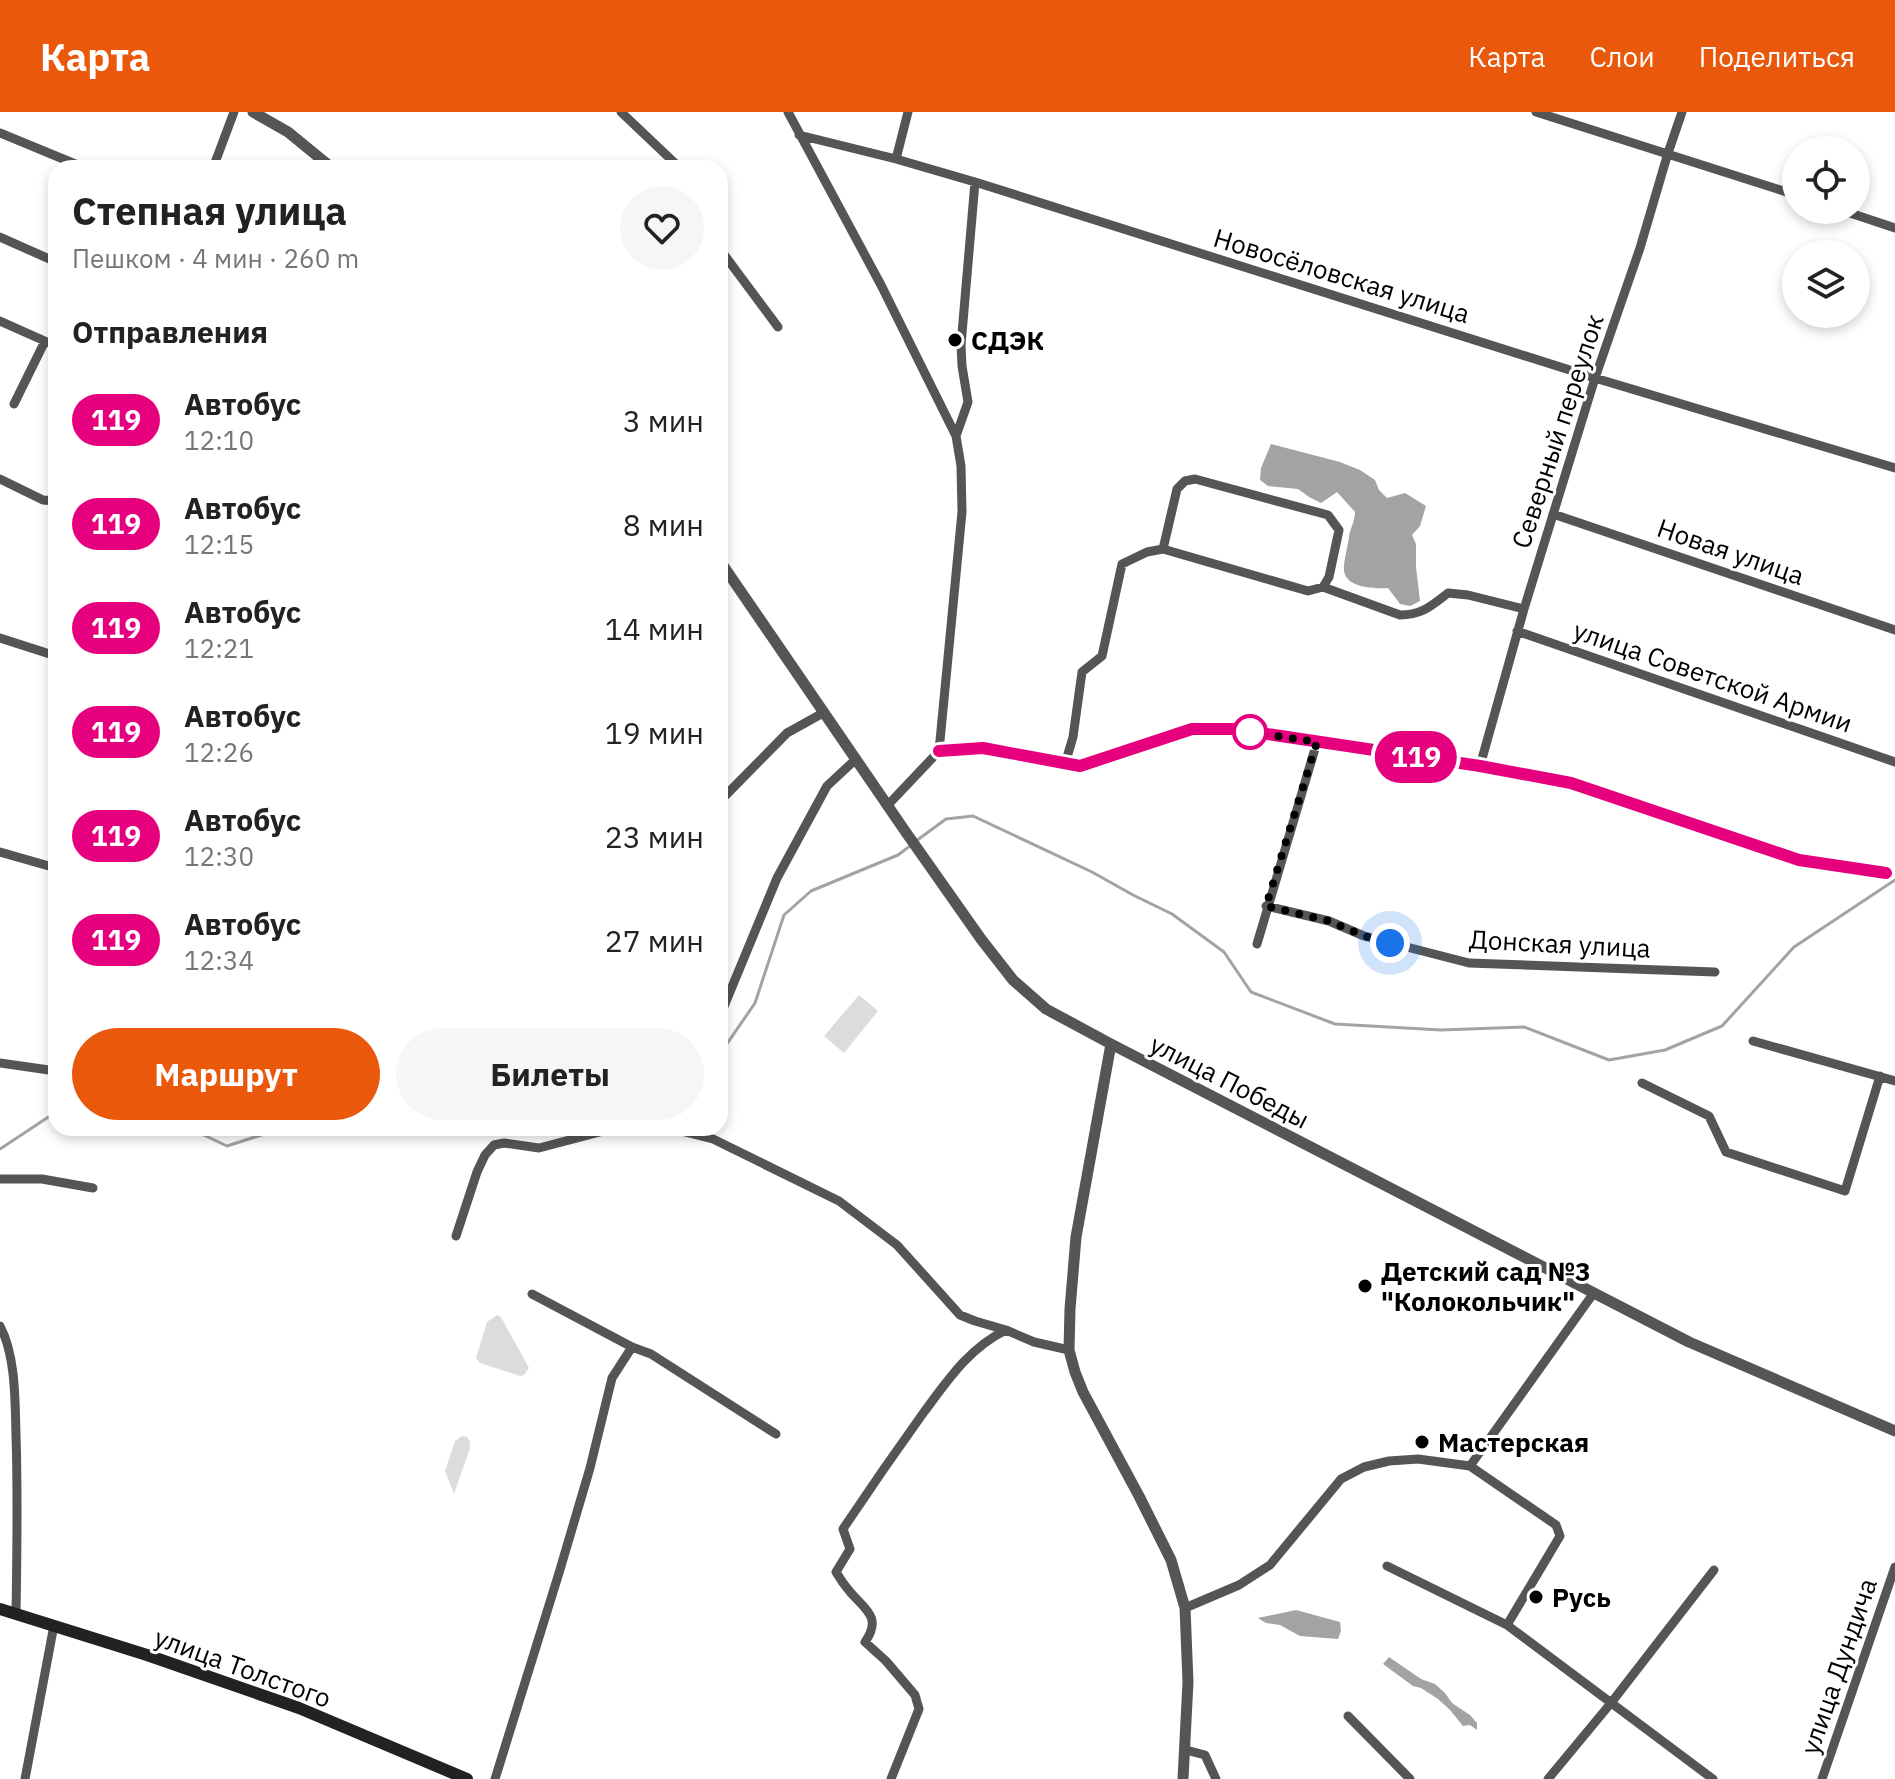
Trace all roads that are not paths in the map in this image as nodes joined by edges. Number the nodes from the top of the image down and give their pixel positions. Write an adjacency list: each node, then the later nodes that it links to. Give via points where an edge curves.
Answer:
1 (234, 112): 13 (street)
2 (253, 112): 14 (street)
3 (621, 112): 15 (street)
4 (788, 112): 9 (street)
5 (908, 112): 11 (street)
6 (1536, 112): 10 (street)
7 (1682, 112): 10 (street, Северный переулок)
8 (0, 133): 12 (street)
9 (799, 135): 11 (street, Новосёловская улица); 29 (street)
10 (1668, 153): 17 (street); 27 (street, Северный переулок)
11 (896, 159): 16 (street, Новосёловская улица)
12 (66, 160)
13 (216, 160)
14 (322, 160)
15 (672, 160)
16 (975, 182): 27 (street, Новосёловская улица); 29 (street, via 961,345 968,402)
17 (1782, 190)
18 (1870, 220): 19 (street)
19 (1895, 228)
20 (0, 237): 21 (street)
21 (48, 258)
22 (728, 260): 24 (street)
23 (0, 321): 25 (street)
24 (778, 327)
25 (45, 341): 26 (street); 28 (street)
26 (48, 342)
27 (1595, 378): 30 (street, Новосёловская улица); 33 (street, Северный переулок)
28 (14, 404)
29 (956, 436): 44 (street, via 962,512)
30 (1895, 468)
31 (0, 479): 32 (street)
32 (48, 500)
33 (1553, 514): 37 (street, Северный переулок); 38 (street, Новая улица)
34 (1163, 549): 36 (street, via 1308,591); 36 (street, via 1177,489 1195,479 1328,515 1339,530); 47 (street, via 1122,564 1102,656 1082,672)
35 (728, 573): 42 (street, улица Победы)
36 (1323, 587): 37 (street, via 1400,615 1413,615 1448,593)
37 (1524, 609): 39 (street, Северный переулок)
38 (1895, 630)
39 (1517, 631): 46 (street, улица Советской Армии); 48 (street, Северный переулок)
40 (0, 638): 41 (street)
41 (48, 653)
42 (823, 713): 45 (street, улица Победы); 49 (street, via 787,733)
43 (1317, 742): 47 (street, via 1234,729 1192,729 1080,766); 48 (street); 54 (street)
44 (939, 751): 47 (street, via 983,748); 50 (street)
45 (855, 760): 50 (street, улица Победы); 57 (street, via 827,786 777,878)
46 (1895, 762)
47 (1065, 764)
48 (1480, 766): 53 (street, via 1571,783 1799,860)
49 (728, 793)
50 (887, 806): 59 (street, улица Победы, via 1013,980 1046,1009)
51 (0, 852): 52 (street)
52 (48, 866)
53 (1886, 873)
54 (1266, 906): 55 (street); 56 (street, Донская улица, via 1469,963)
55 (1257, 944)
56 (1715, 972)
57 (728, 997)
58 (1753, 1041): 62 (street)
59 (1111, 1044): 71 (street, улица Победы); 75 (street, via 1076,1237)
60 (0, 1063): 61 (street)
61 (48, 1070)
62 (1880, 1076): 63 (street); 64 (street, via 1845,1191 1726,1152 1709,1116)
63 (1895, 1081)
64 (1642, 1083)
65 (585, 1136): 69 (street, via 539,1148 494,1145 477,1172)
66 (701, 1136): 73 (street, via 839,1201 897,1245 960,1315)
67 (0, 1179): 68 (street, via 42,1179)
68 (93, 1188)
69 (456, 1236)
70 (532, 1294): 74 (street)
71 (1593, 1294): 76 (street, улица Победы, via 1689,1342); 78 (street)
72 (0, 1326): 84 (street, via 14,1381)
73 (1006, 1330): 75 (street); 93 (street, via 963,1360 843,1529 850,1549 836,1572 871,1614 873,1624 865,1642 915,1695 919,1709)
74 (632, 1347): 77 (street); 92 (street, via 612,1378)
75 (1069, 1350): 82 (street, via 1083,1392 1171,1560)
76 (1895, 1431)
77 (776, 1434)
78 (1470, 1466): 82 (street, via 1418,1459 1364,1467 1341,1479 1270,1565); 86 (street, via 1556,1525 1560,1536)
79 (1387, 1566): 86 (street)
80 (1895, 1567): 99 (street, улица Дундича)
81 (1714, 1570): 87 (street)
82 (1185, 1608): 89 (street)
83 (0, 1609): 84 (main road, улица Толстого)
84 (16, 1614): 85 (main road, улица Толстого)
85 (54, 1625): 90 (street); 91 (main road, улица Толстого, via 299,1708)
86 (1507, 1625): 87 (street)
87 (1611, 1703): 97 (street); 98 (street)
88 (1348, 1716): 96 (street)
89 (1186, 1750): 94 (street); 95 (street, via 1205,1755)
90 (25, 1779)
91 (467, 1779)
92 (495, 1779)
93 (891, 1779)
94 (1183, 1779)
95 (1216, 1779)
96 (1410, 1779)
97 (1548, 1779)
98 (1713, 1779)
99 (1822, 1779)

